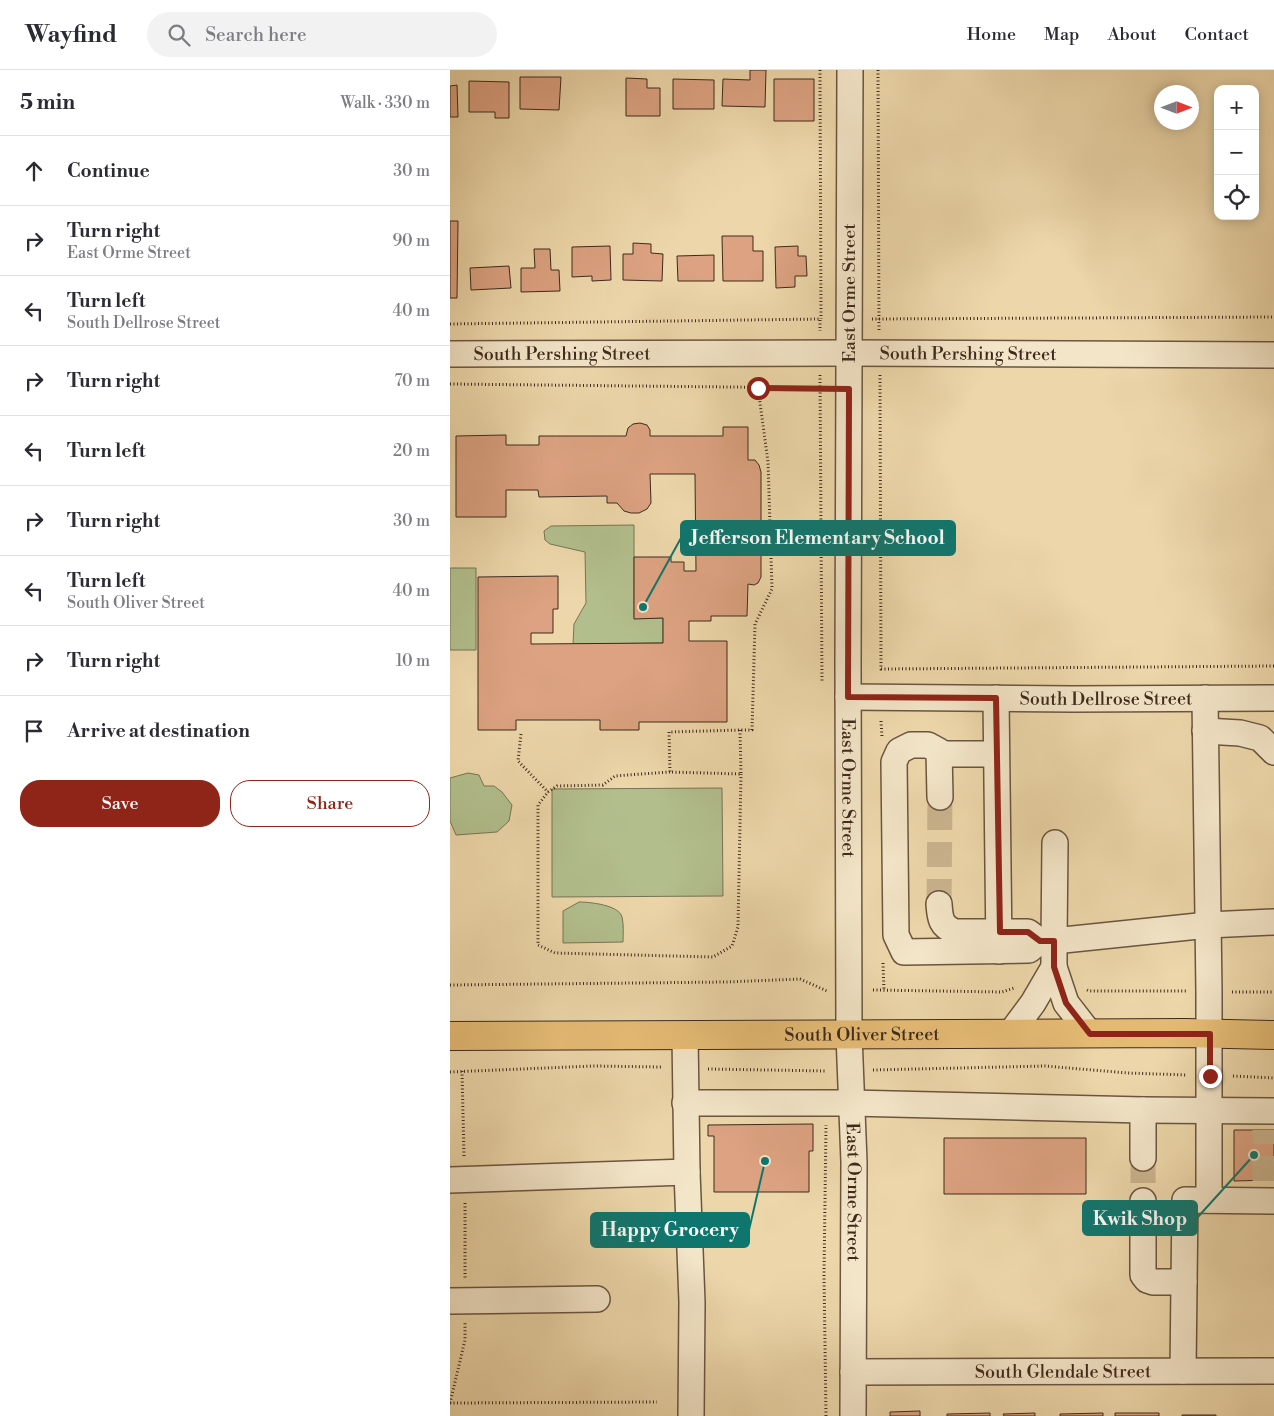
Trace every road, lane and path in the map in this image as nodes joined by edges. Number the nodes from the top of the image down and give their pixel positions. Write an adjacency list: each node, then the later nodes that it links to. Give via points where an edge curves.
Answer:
1 (820, 70): 4 (path)
2 (850, 70): 5 (street, East Orme Street)
3 (1274, 317): 5 (path)
4 (820, 319): 5 (path); 6 (path)
5 (849, 319): 7 (street, East Orme Street)
6 (450, 324)
7 (849, 353): 8 (street, South Pershing Street); 9 (street, South Pershing Street); 12 (street, East Orme Street)
8 (450, 354)
9 (1274, 355)
10 (450, 384): 11 (path)
11 (758, 388): 12 (path); 20 (path, via 768,462 772,590 755,624 752,730)
12 (849, 389): 13 (path); 16 (street, East Orme Street)
13 (880, 390)
14 (1274, 666): 15 (path)
15 (881, 669)
16 (848, 697): 17 (street, South Dellrose Street); 41 (street, East Orme Street)
17 (996, 698): 18 (street, South Dellrose Street); 25 (street)
18 (1205, 698): 19 (street, South Dellrose Street); 21 (street)
19 (1274, 698)
20 (740, 730): 26 (path, via 669,732); 27 (path)
21 (1205, 731): 23 (street, via 1260,738); 33 (street)
22 (521, 734): 28 (path, via 518,760)
23 (1274, 752)
24 (939, 754): 25 (street); 29 (street); 34 (street, via 939,750 928,745 911,745 899,751 894,762 896,935 904,952)
25 (996, 754): 34 (street)
26 (670, 772): 27 (path); 28 (path, via 615,776 603,785 557,786)
27 (741, 774): 28 (path, via 738,927 732,946 713,957 554,953 538,945 538,805)
28 (548, 792)
29 (940, 797)
30 (1054, 842): 35 (street)
31 (939, 904): 34 (street, via 940,917 947,929)
32 (1274, 922): 33 (street)
33 (1208, 925): 35 (street); 39 (street)
34 (1000, 941): 35 (street, via 1028,932)
35 (1047, 941): 36 (street)
36 (1054, 967): 37 (street); 38 (street, via 1066,1003)
37 (1010, 1034): 38 (main road, South Oliver Street); 41 (main road, South Oliver Street)
38 (1090, 1034): 39 (main road, South Oliver Street)
39 (1210, 1034): 42 (main road, South Oliver Street); 50 (street)
40 (685, 1035): 41 (main road, South Oliver Street); 43 (main road, South Oliver Street); 46 (street)
41 (848, 1035): 48 (street, East Orme Street)
42 (1274, 1035)
43 (450, 1036)
44 (462, 1071): 54 (path)
45 (826, 1072): 47 (path)
46 (685, 1103): 47 (street); 53 (street)
47 (826, 1103): 48 (street); 67 (path)
48 (851, 1103): 49 (street); 63 (street, East Orme Street, via 854,1162)
49 (1143, 1110): 50 (street); 52 (street)
50 (1210, 1110): 51 (street); 56 (street)
51 (1268, 1117)
52 (1143, 1158)
53 (687, 1172): 54 (street); 66 (street, via 692,1302)
54 (457, 1180): 60 (path)
55 (1268, 1194): 56 (street)
56 (1210, 1200): 58 (street, via 1185,1200)
57 (1143, 1201): 58 (street, via 1143,1275 1153,1282)
58 (1184, 1282): 61 (street)
59 (597, 1299): 60 (street)
60 (458, 1301): 65 (path, via 465,1340)
61 (1183, 1371): 62 (street, South Glendale Street); 63 (street, South Glendale Street)
62 (1274, 1371)
63 (853, 1372): 68 (street, East Orme Street)
64 (657, 1402): 65 (path)
65 (450, 1403)
66 (691, 1416)
67 (826, 1416)
68 (852, 1416)

